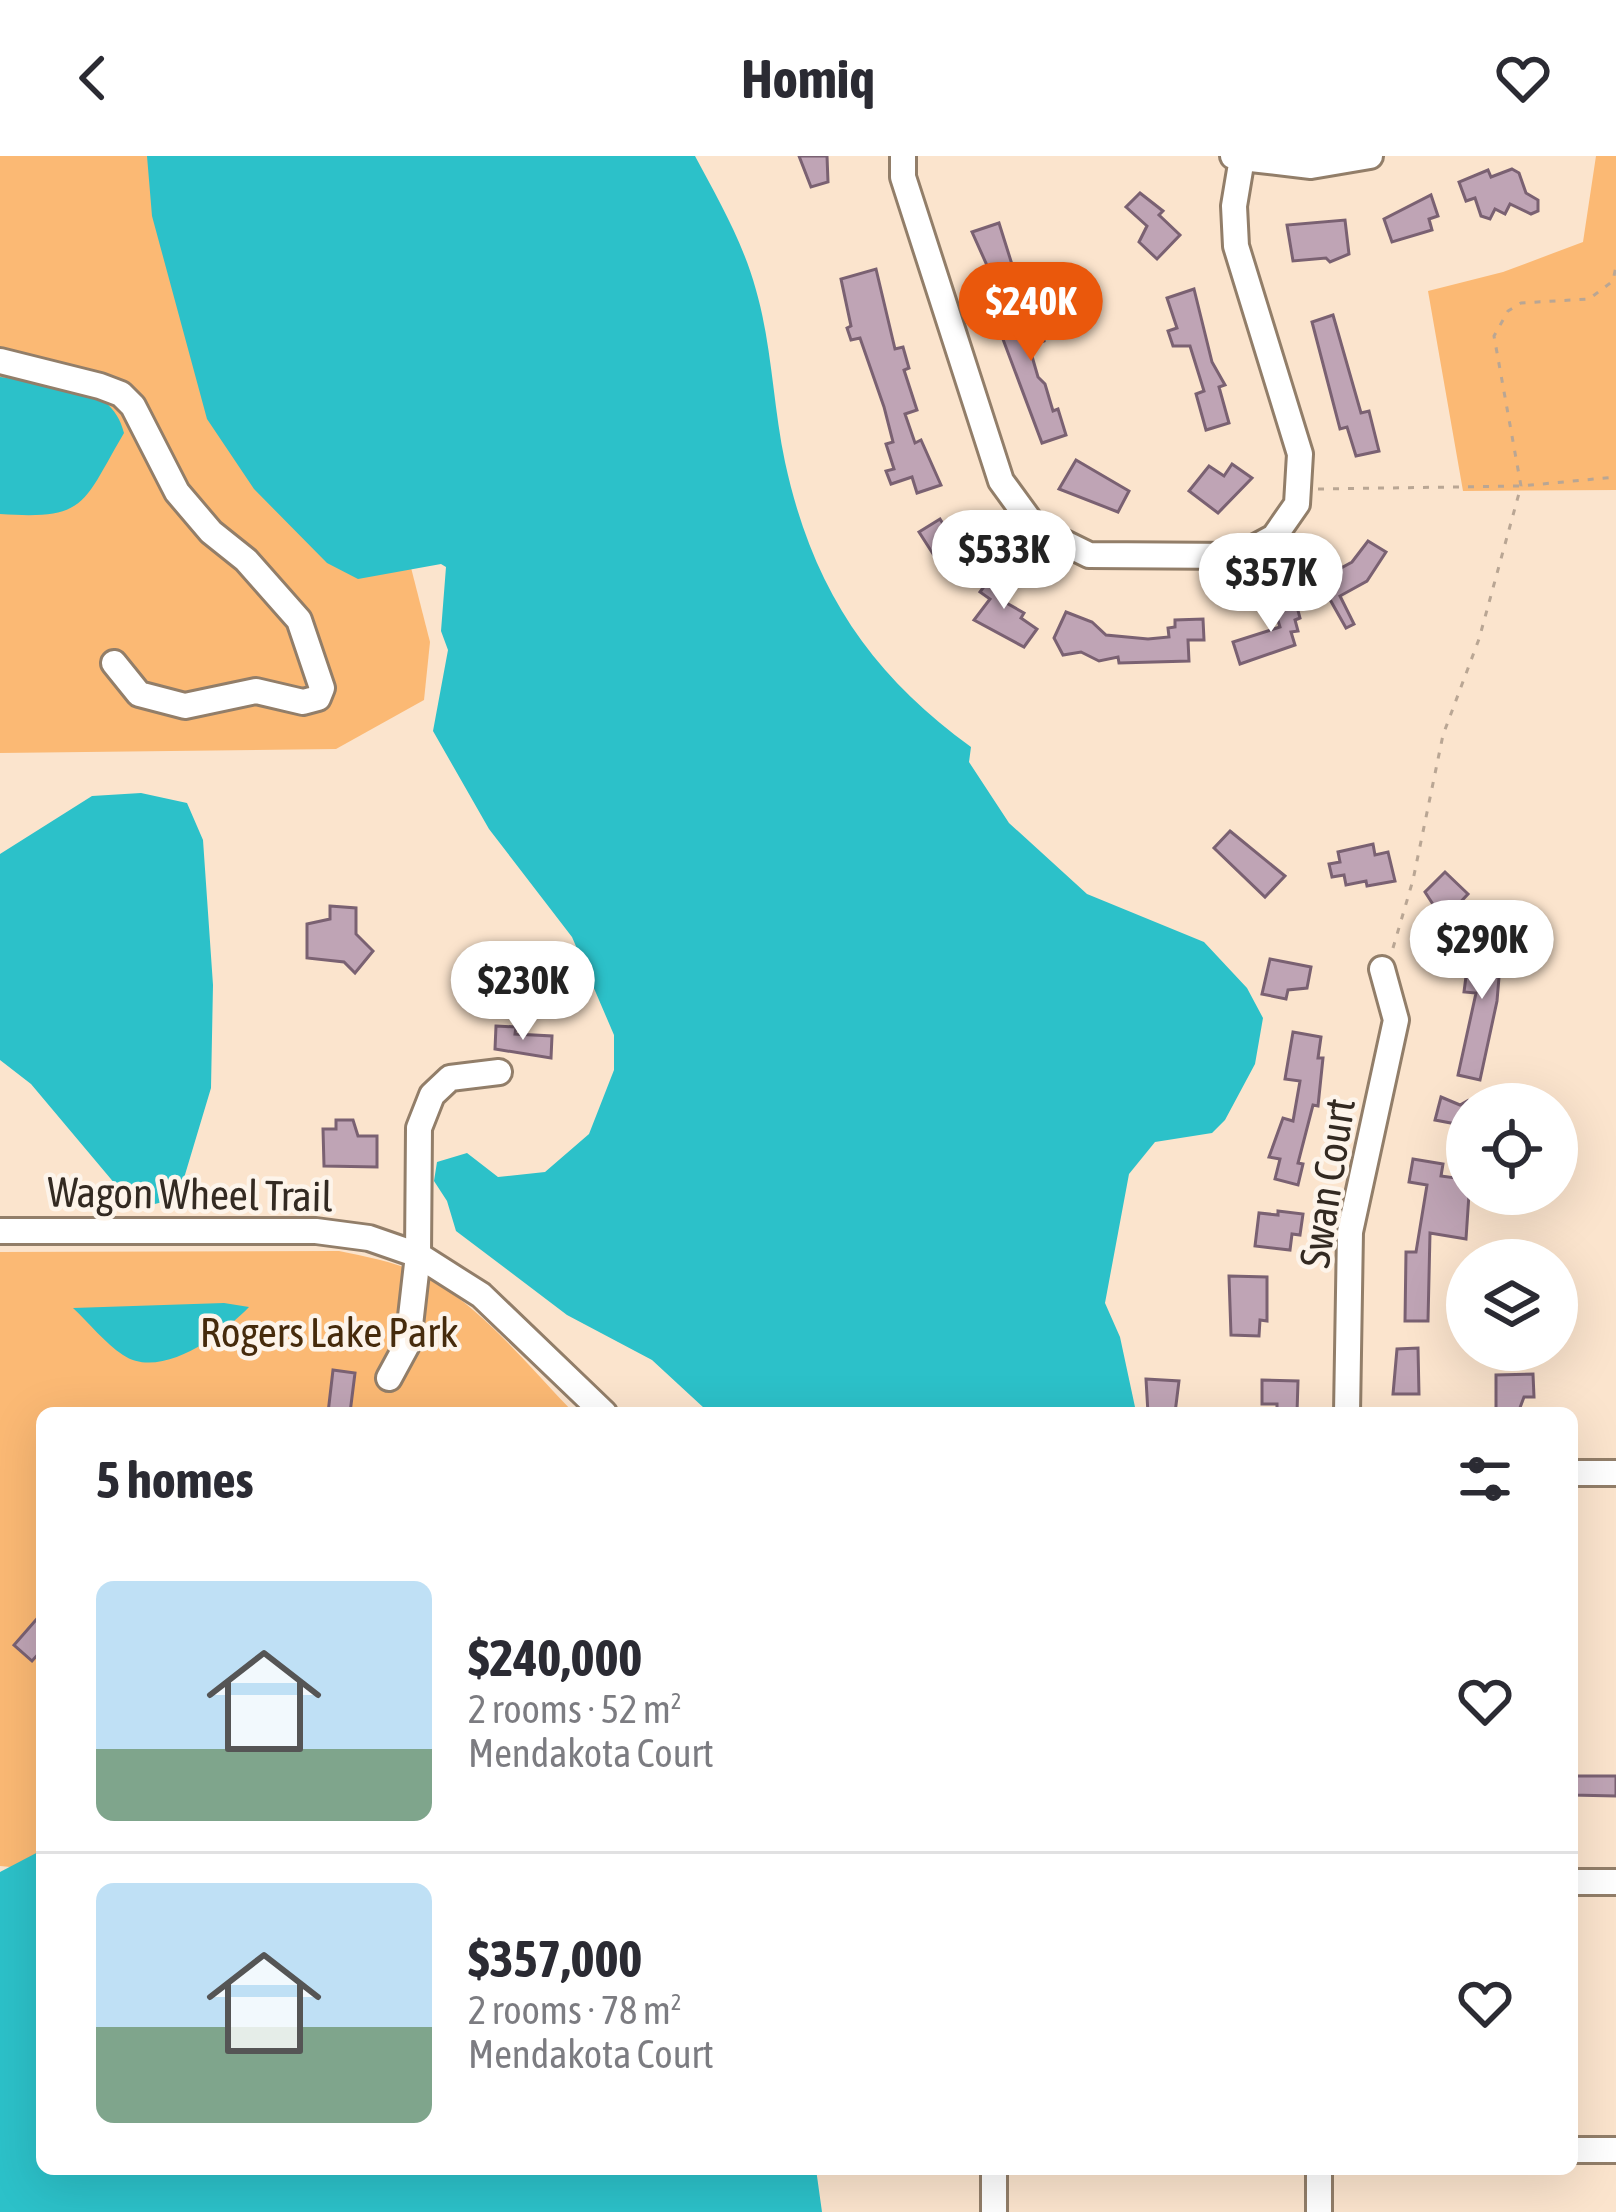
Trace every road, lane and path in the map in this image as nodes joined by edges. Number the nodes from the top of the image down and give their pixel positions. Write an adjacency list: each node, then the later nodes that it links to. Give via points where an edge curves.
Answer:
1 (903, 156): 8 (street, via 903,177 1001,482 1036,530 1090,555 1238,556 1274,537 1297,504)
2 (1370, 156): 3 (street, via 1311,166)
3 (1238, 157): 8 (street, via 1236,246 1300,454)
4 (1616, 266): 7 (path, via 1613,281 1589,299 1521,303 1494,335)
5 (0, 362): 9 (street, via 100,386 133,406 177,492 298,620 322,688 303,702 256,691 185,706 139,694)
6 (1616, 477): 7 (path)
7 (1521, 486): 8 (path); 10 (path, via 1443,735 1401,933)
8 (1298, 488)
9 (115, 663)
10 (1382, 969): 16 (street, Swan Court, via 1396,1020 1350,1232)
11 (499, 1072): 13 (street, via 450,1078 432,1095 419,1128)
12 (0, 1231): 13 (street, Wagon Wheel Trail, via 316,1232)
13 (418, 1255): 14 (street, via 408,1343); 15 (street, Wagon Wheel Trail, via 481,1295)
14 (388, 1378)
15 (598, 1407)
16 (1347, 1407)
17 (1578, 1472): 18 (street)
18 (1616, 1473)
19 (1578, 1882): 20 (street)
20 (1616, 1882)
21 (1578, 2150): 22 (street)
22 (1616, 2150)
23 (994, 2175): 25 (street)
24 (1319, 2175): 26 (street)
25 (994, 2212)
26 (1319, 2212)

